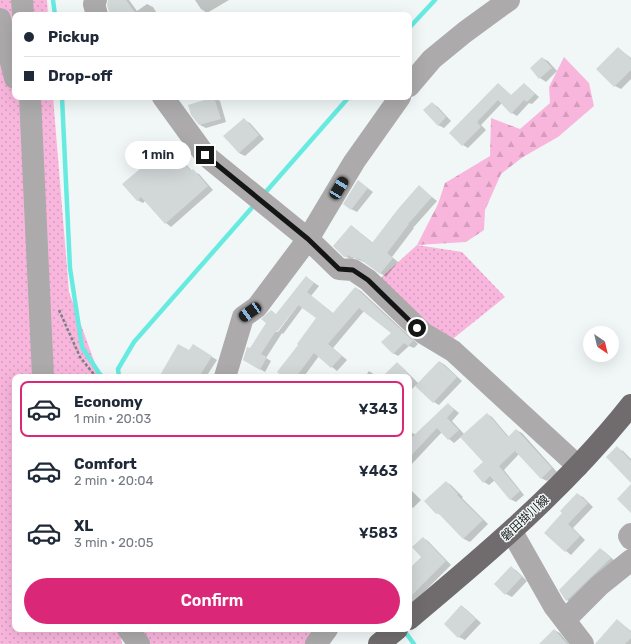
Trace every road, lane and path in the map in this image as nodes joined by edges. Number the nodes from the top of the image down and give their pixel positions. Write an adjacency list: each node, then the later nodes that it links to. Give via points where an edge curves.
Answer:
1 (96, 0): 3 (street, via 94,4)
2 (509, 0): 6 (street, via 432,59)
3 (97, 12)
4 (0, 19): 5 (street)
5 (12, 66)
6 (412, 82)
7 (28, 100): 12 (street)
8 (165, 100): 10 (street, via 205,155)
9 (398, 100): 10 (street, via 354,162)
10 (308, 239): 14 (street, via 257,307 243,317); 16 (street, via 339,269 353,270 368,280 423,333 452,350)
11 (57, 306): 13 (path, via 80,357)
12 (43, 374)
13 (94, 374)
14 (226, 374)
15 (631, 406): 16 (main road, 磐田掛川線)
16 (578, 466): 17 (main road, 磐田掛川線)
17 (512, 532): 21 (main road, 磐田掛川線); 22 (street, via 554,606)
18 (631, 534): 19 (street)
19 (631, 539)
20 (631, 560): 22 (street, via 600,585)
21 (412, 616)
22 (565, 620): 29 (street)
23 (120, 632): 26 (street)
24 (130, 632): 27 (street)
25 (325, 632): 28 (street)
26 (122, 644)
27 (139, 644)
28 (316, 644)
29 (583, 644)

